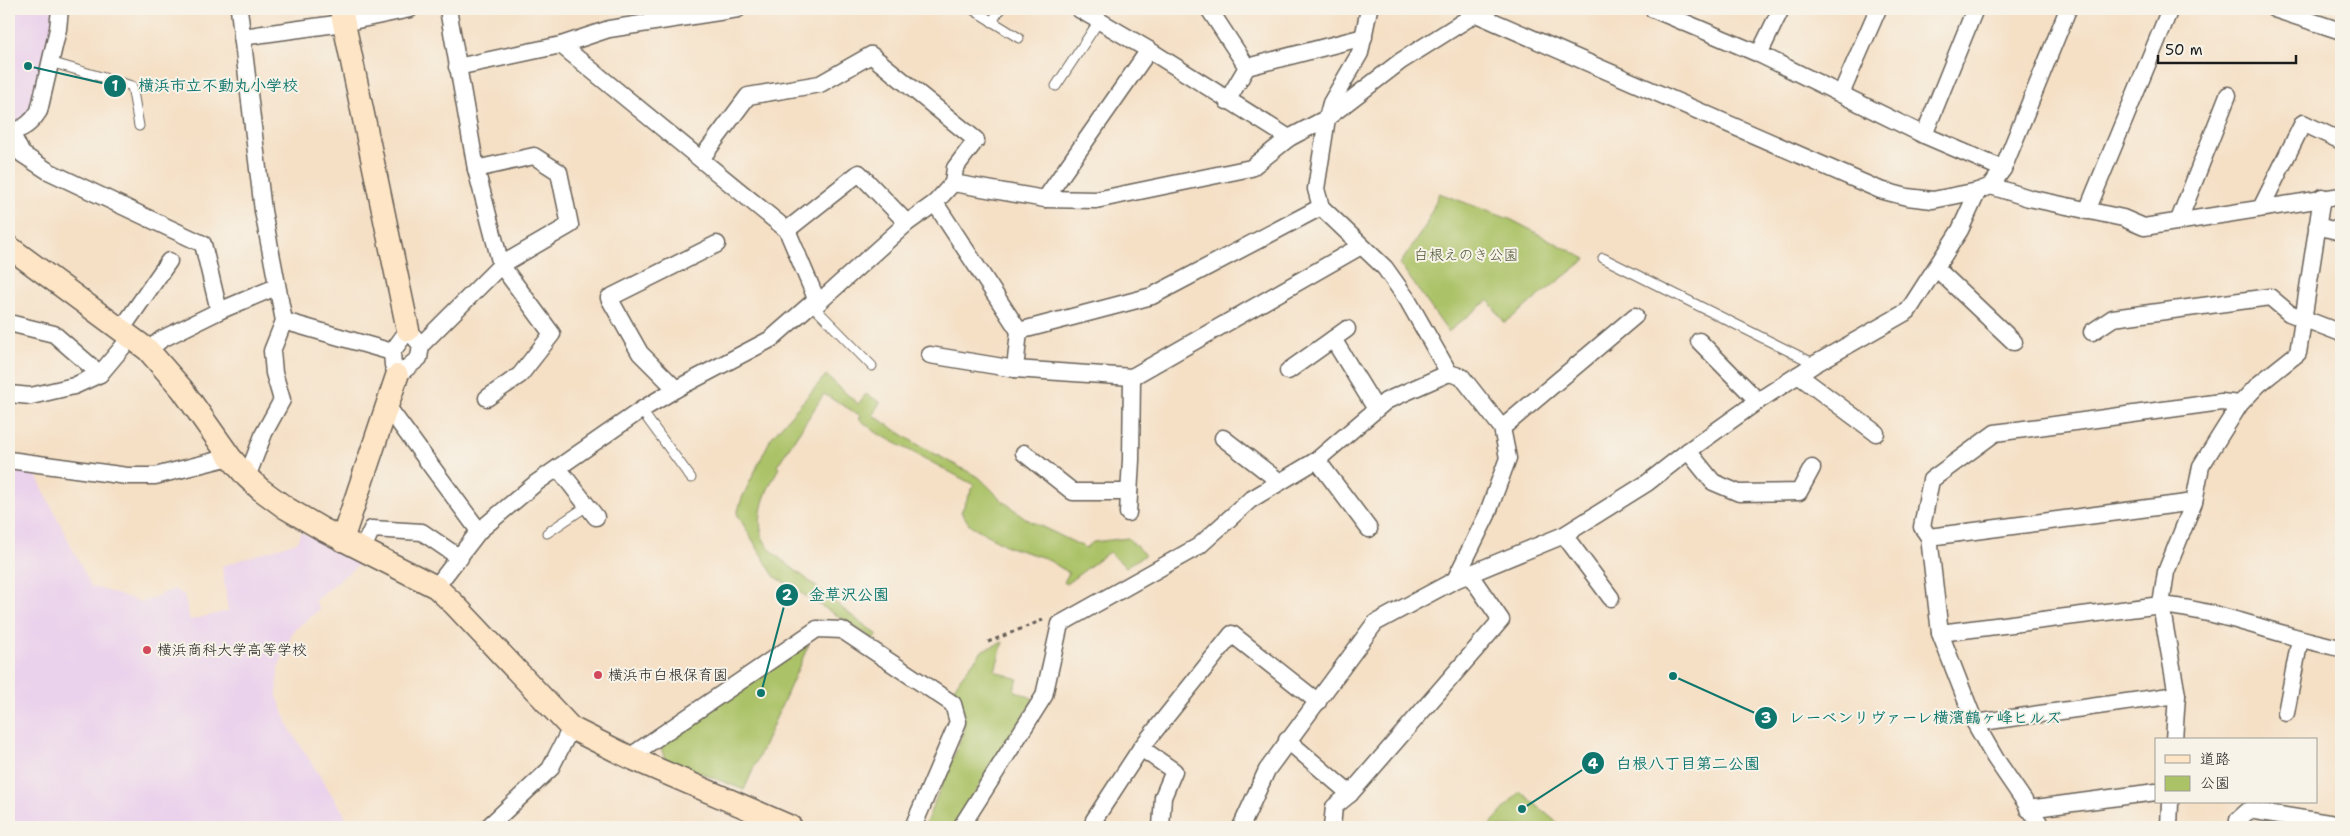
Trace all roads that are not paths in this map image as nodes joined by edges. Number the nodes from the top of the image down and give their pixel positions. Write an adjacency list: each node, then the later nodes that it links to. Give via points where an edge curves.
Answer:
1 (60, 9): 29 (street)
2 (239, 9): 23 (street)
3 (410, 9): 20 (street)
4 (448, 9): 30 (street)
5 (738, 9): 26 (street, via 609,29)
6 (972, 9): 21 (lane)
7 (1000, 9): 21 (lane)
8 (1209, 9): 31 (street)
9 (1369, 9): 24 (street)
10 (1652, 9): 19 (street)
11 (1780, 9): 28 (street)
12 (1878, 9): 33 (street)
13 (1975, 9): 39 (street)
14 (2068, 9): 44 (street)
15 (2170, 9): 53 (street)
16 (2274, 9): 22 (street)
17 (1474, 10): 36 (street); 46 (street, via 1880,190 1933,200)
18 (1090, 13): 27 (street); 32 (lane)
19 (1674, 13): 28 (street)
20 (342, 16): 23 (street); 77 (street)
21 (992, 22): 25 (lane)
22 (2339, 31)
23 (242, 37): 66 (street, via 263,212)
24 (1364, 37): 31 (street); 36 (street, via 1360,53 1331,102)
25 (1018, 38)
26 (561, 45): 30 (street); 42 (street)
27 (1149, 50): 35 (street); 49 (street)
28 (1758, 54): 33 (street)
29 (50, 62): 37 (lane, via 132,86); 38 (street, via 34,120 17,130)
30 (458, 67): 43 (street)
31 (1247, 67): 35 (street)
32 (1056, 86)
33 (1841, 94): 39 (street)
34 (2228, 96): 54 (street)
35 (1227, 101): 40 (street)
36 (1327, 118): 40 (street); 51 (street, via 1316,189)
37 (139, 126)
38 (9, 130): 68 (street, via 22,154 48,171 203,244)
39 (1924, 135): 44 (street)
40 (1289, 138): 49 (street, via 1251,168 1096,200)
41 (2341, 141): 52 (street, via 2303,123)
42 (701, 159): 45 (street, via 748,96 820,84 871,55 976,140 955,168); 57 (street)
43 (476, 169): 64 (street); 64 (street, via 534,156 559,172 570,225)
44 (2003, 169): 46 (street)
45 (953, 183): 49 (street); 50 (street)
46 (1984, 188): 53 (street); 65 (street)
47 (2341, 196): 48 (street)
48 (2322, 198): 52 (street); 56 (street)
49 (1045, 199)
50 (935, 203): 55 (street); 74 (street)
51 (1321, 207): 60 (street); 74 (street, via 1152,296)
52 (2261, 208): 54 (street)
53 (2087, 211): 54 (street, via 2123,218 2144,227)
54 (2179, 220)
55 (907, 223): 57 (street, via 859,173); 67 (street)
56 (2317, 226): 58 (street); 70 (street)
57 (788, 230): 67 (street)
58 (2341, 232)
59 (717, 244): 93 (street, via 609,298 640,352)
60 (1361, 246): 88 (street, via 1385,268 1407,299); 92 (street)
61 (9, 247): 78 (street)
62 (1603, 258): 84 (lane)
63 (169, 261): 78 (street)
64 (501, 265): 77 (street); 95 (street, via 552,334 520,375)
65 (1937, 269): 81 (street); 84 (street, via 1908,311)
66 (276, 287): 68 (street); 71 (street)
67 (815, 304): 85 (lane); 93 (street, via 771,340)
68 (219, 311): 78 (street, via 162,339)
69 (1635, 316): 101 (street)
70 (2304, 318): 75 (street, via 2289,313 2270,297 2113,318); 76 (street); 97 (street, via 2298,353)
71 (284, 321): 82 (street); 111 (street, via 272,352 282,400 264,433)
72 (9, 323): 89 (street, via 54,334)
73 (1347, 329): 79 (street)
74 (1019, 331): 86 (street)
75 (2092, 332)
76 (2341, 333)
77 (415, 338): 82 (street); 91 (street, via 419,358)
78 (133, 339): 89 (street); 106 (street, via 182,390)
79 (1333, 339): 87 (street); 99 (street)
80 (1699, 341): 96 (street)
81 (2014, 342)
82 (392, 352): 91 (street, via 392,365)
83 (930, 355): 86 (street)
84 (1815, 364): 90 (street)
85 (872, 366)
86 (1016, 369): 92 (street)
87 (1288, 371)
88 (1449, 373): 99 (street); 101 (street, via 1462,377)
89 (100, 374): 94 (street, via 74,386 31,396)
90 (1798, 375): 96 (street); 102 (street)
91 (397, 376): 98 (street)
92 (1132, 377): 114 (street)
93 (676, 389): 100 (street)
94 (9, 394)
95 (487, 398)
96 (1758, 401): 104 (street)
97 (2240, 404): 115 (street, via 2201,466); 122 (street, via 2221,402 1995,433 1931,480 1922,527)
98 (387, 406): 119 (street); 123 (street)
99 (1376, 409): 108 (street)
100 (641, 410): 109 (street); 112 (lane)
101 (1502, 428): 126 (street, via 1508,458)
102 (1876, 433)
103 (1222, 438): 113 (street)
104 (1688, 451): 110 (street, via 1713,482 1739,493 1799,492); 121 (street, via 1647,484)
105 (1024, 453): 114 (street, via 1074,492)
106 (230, 457): 107 (street, via 155,476 127,476); 111 (street)
107 (9, 460)
108 (1317, 460): 113 (street); 118 (street)
109 (558, 468): 116 (street); 119 (street)
110 (1812, 468)
111 (247, 478): 123 (street, via 286,508)
112 (691, 478)
113 (1280, 482): 150 (street, via 1250,500 1199,546 1060,624 1044,696)
114 (1129, 492): 117 (street)
115 (2194, 502): 122 (street); 129 (street, via 2166,572)
116 (592, 511): 120 (lane)
117 (1128, 513)
118 (1369, 529)
119 (479, 531): 125 (street)
120 (548, 533)
121 (1564, 535): 126 (street); 128 (street)
122 (1929, 537): 130 (street)
123 (342, 540): 124 (street)
124 (362, 550): 125 (street, via 372,529 422,532); 127 (street)
125 (460, 558): 127 (street)
126 (1462, 578): 134 (street, via 1374,623); 143 (street, via 1501,620)
127 (436, 587): 137 (street)
128 (1611, 598)
129 (2161, 605): 130 (street); 131 (street, via 2198,611); 133 (street)
130 (1940, 633): 136 (street)
131 (2300, 639): 132 (street); 135 (street)
132 (2341, 648)
133 (2177, 696): 136 (street); 138 (street)
134 (1318, 702): 139 (street); 140 (street, via 1232,634)
135 (2286, 714)
136 (1975, 723): 145 (street)
137 (571, 728): 141 (street); 147 (street, via 550,769)
138 (2174, 738)
139 (1288, 740): 143 (street); 153 (street, via 1267,770)
140 (1141, 748): 151 (street, via 1094,820); 152 (street, via 1174,771 1163,797)
141 (629, 757): 148 (street); 149 (street, via 817,629 842,630 952,704 958,722)
142 (2155, 792): 145 (street)
143 (1350, 794): 154 (street, via 1334,807)
144 (2170, 804): 156 (street)
145 (2028, 809): 155 (street)
146 (2341, 826): 157 (street, via 2249,810 2238,820)
147 (488, 827)
148 (791, 827)
149 (913, 827)
150 (961, 827)
151 (1093, 827)
152 (1161, 827)
153 (1241, 827)
154 (1332, 827)
155 (2042, 827)
156 (2169, 827)
157 (2237, 827)

